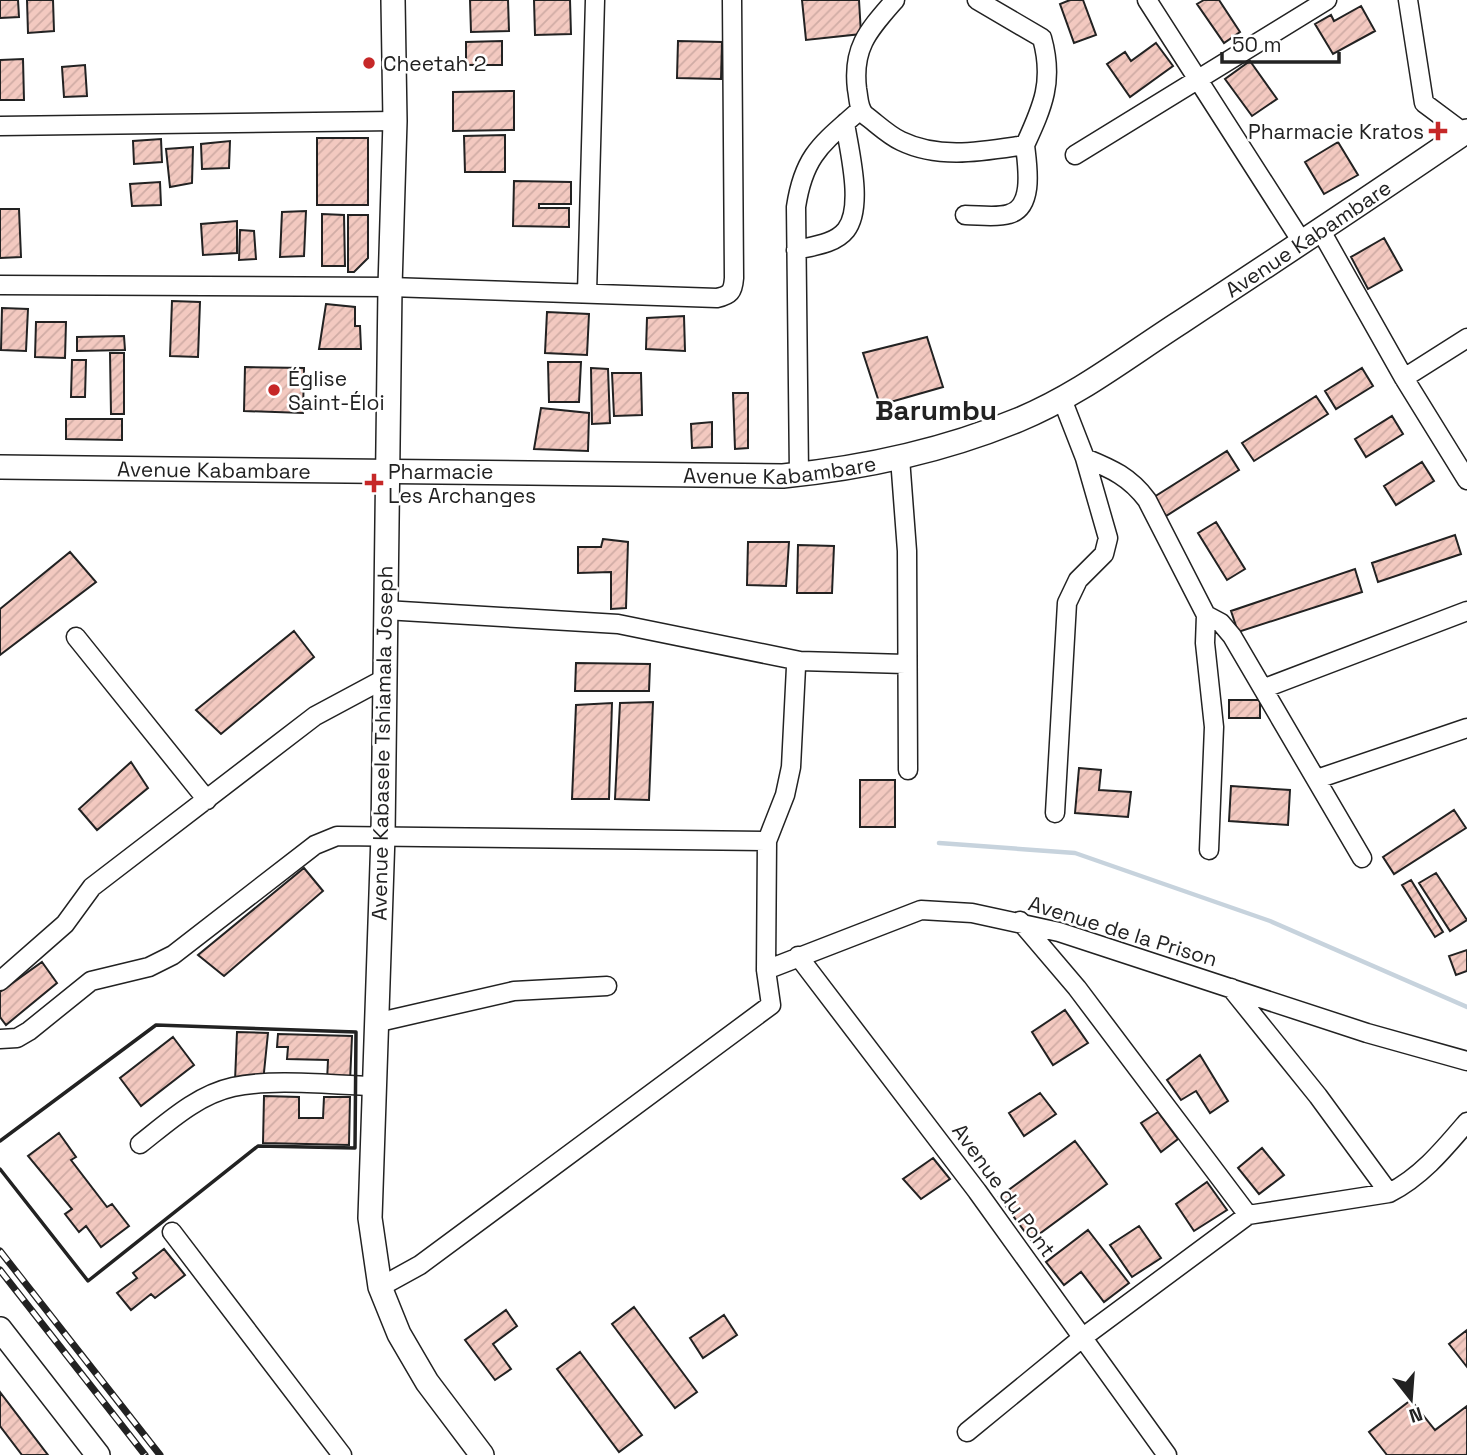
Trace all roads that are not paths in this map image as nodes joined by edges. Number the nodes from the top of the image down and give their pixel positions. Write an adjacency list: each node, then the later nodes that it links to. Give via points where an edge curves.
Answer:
1 (393, 0): 11 (main road, Avenue Kabasele Tshiamala Joseph)
2 (595, 0): 22 (street)
3 (732, 0): 22 (street, via 731,293 717,298)
4 (895, 0): 10 (street, via 859,45 855,75)
5 (977, 0): 15 (street, via 1042,38 1047,96)
6 (1147, 0): 9 (street)
7 (1328, 0): 9 (street)
8 (1408, 0): 14 (street, via 1424,103)
9 (1198, 77): 16 (street); 18 (street)
10 (860, 110): 12 (street); 15 (street, via 900,141 922,147 961,154)
11 (395, 121): 13 (street); 21 (main road, Avenue Kabasele Tshiamala Joseph)
12 (845, 123): 19 (street, via 814,152 800,182); 19 (street, via 855,186 853,213 846,230 826,244)
13 (0, 126)
14 (1466, 133): 18 (main road, Avenue Kabambare)
15 (1025, 145): 17 (street, via 1022,205 1010,214)
16 (1076, 155)
17 (965, 215)
18 (1312, 237): 24 (street); 25 (main road, Avenue Kabambare)
19 (796, 250): 31 (street)
20 (0, 285): 21 (street)
21 (390, 287): 22 (street); 30 (main road, Avenue Kabasele Tshiamala Joseph)
22 (587, 293)
23 (1467, 338): 24 (street)
24 (1404, 378): 29 (street)
25 (1062, 399): 26 (main road, Avenue Kabambare, via 976,436); 27 (street)
26 (900, 458): 31 (main road, Avenue Kabambare); 37 (street, via 907,551)
27 (1086, 458): 34 (street, via 1119,472 1147,500); 44 (street, via 1108,538 1104,554 1078,580 1067,603)
28 (0, 467): 30 (main road, Avenue Kabambare)
29 (1464, 469)
30 (387, 470): 31 (main road, Avenue Kabambare, via 610,476); 32 (main road, Avenue Kabasele Tshiamala Joseph)
31 (799, 474)
32 (385, 610): 36 (street, via 618,624); 38 (main road, Avenue Kabasele Tshiamala Joseph)
33 (1467, 611): 39 (street)
34 (1206, 615): 39 (street, via 1233,636); 47 (street, via 1214,727)
35 (76, 637): 43 (street)
36 (800, 661): 37 (street); 46 (street, via 791,767)
37 (905, 664): 41 (street)
38 (384, 679): 43 (street, via 315,716); 45 (main road, Avenue Kabasele Tshiamala Joseph)
39 (1265, 688): 42 (street)
40 (1467, 728): 42 (street)
41 (908, 770)
42 (1317, 779): 48 (street)
43 (207, 800): 52 (street, via 92,887 65,924)
44 (1055, 813)
45 (383, 835): 46 (street); 55 (main road, Avenue Kabasele Tshiamala Joseph); 56 (street, via 337,836 315,845 173,955 149,967 91,981 29,1031 17,1038)
46 (767, 841): 51 (street)
47 (1209, 849)
48 (1363, 858)
49 (1020, 922): 50 (street, Avenue de la Prison, via 972,912 921,910); 54 (street, Avenue de la Prison); 62 (street, via 1077,988)
50 (798, 956): 51 (street, Avenue de la Prison); 66 (street, Avenue du Pont)
51 (766, 970): 64 (street, via 771,1005 765,1011 421,1265)
52 (0, 981)
53 (607, 986): 55 (street, via 514,991)
54 (1231, 988): 57 (street, Avenue de la Prison); 61 (street)
55 (375, 1023): 58 (main road, Avenue Kabasele Tshiamala Joseph)
56 (0, 1039)
57 (1467, 1061)
58 (374, 1086): 60 (street, via 294,1083 232,1087 184,1109); 64 (main road, Avenue Kabasele Tshiamala Joseph, via 370,1218)
59 (1467, 1122): 61 (street, via 1406,1184)
60 (141, 1144)
61 (1389, 1193): 62 (street)
62 (1248, 1215): 66 (street)
63 (172, 1232): 69 (street)
64 (380, 1287): 70 (main road, Avenue Kabasele Tshiamala Joseph, via 399,1334 427,1382)
65 (0, 1329): 68 (main road)
66 (1082, 1338): 67 (street); 71 (street, Avenue du Pont)
67 (967, 1432)
68 (98, 1455)
69 (342, 1455)
70 (482, 1455)
71 (1167, 1455)

